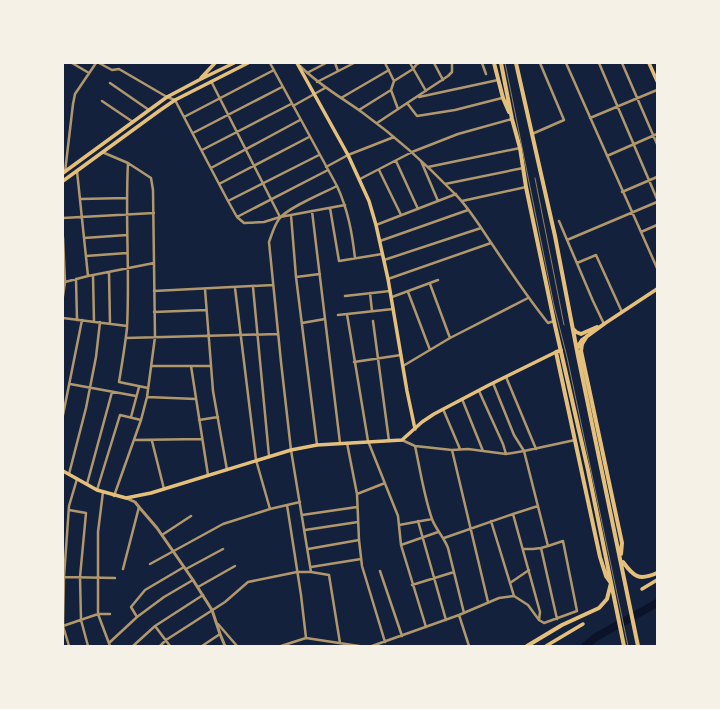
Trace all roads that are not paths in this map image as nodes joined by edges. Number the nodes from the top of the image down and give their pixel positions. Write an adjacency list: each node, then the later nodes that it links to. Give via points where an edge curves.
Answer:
1 (72, 63): 30 (street)
2 (96, 63): 30 (street)
3 (99, 63): 47 (street, via 112,70 119,69)
4 (215, 63): 33 (main road)
5 (234, 63): 33 (main road)
6 (248, 63): 37 (main road)
7 (270, 63): 27 (street)
8 (297, 63): 31 (street); 46 (main road)
9 (326, 63): 31 (street)
10 (335, 63): 29 (street)
11 (354, 63): 29 (street)
12 (385, 63): 28 (street)
13 (410, 63): 26 (street)
14 (418, 63): 26 (street)
15 (434, 63): 34 (street)
16 (452, 63): 34 (street, via 452,72)
17 (482, 63): 32 (street)
18 (494, 63): 35 (highway)
19 (501, 63): 65 (highway)
20 (516, 63): 70 (highway)
21 (540, 63): 70 (street, via 564,120)
22 (566, 63): 63 (street)
23 (600, 63): 57 (street)
24 (622, 63): 52 (street)
25 (649, 63): 39 (main road)
26 (414, 69): 36 (street); 45 (street)
27 (274, 70): 41 (street); 51 (street)
28 (389, 70): 36 (street); 49 (street)
29 (338, 71): 38 (street)
30 (89, 73): 95 (street, via 75,94 72,104)
31 (307, 73): 38 (street)
32 (486, 74)
33 (199, 80): 47 (main road)
34 (443, 80): 45 (street)
35 (498, 80): 48 (street); 50 (highway)
36 (394, 81): 43 (street)
37 (211, 82): 51 (street); 53 (main road)
38 (317, 82): 42 (street)
39 (657, 82)
40 (110, 83): 58 (street)
41 (282, 87): 56 (street); 61 (street)
42 (326, 88): 46 (street); 49 (street)
43 (391, 90): 59 (street); 60 (street)
44 (657, 90): 52 (street)
45 (426, 91): 48 (street)
46 (314, 95): 56 (street); 83 (main road)
47 (167, 97): 53 (street); 58 (main road)
48 (416, 97): 55 (street)
49 (341, 98): 59 (street)
50 (503, 98): 55 (street, via 456,110 417,116); 65 (highway)
51 (219, 99): 61 (street); 62 (street)
52 (637, 99): 57 (street); 72 (street)
53 (176, 100): 62 (street); 80 (main road)
54 (102, 101): 66 (street)
55 (407, 103): 60 (street)
56 (292, 105): 64 (street); 69 (street)
57 (618, 107): 63 (street); 75 (street)
58 (149, 110): 66 (main road)
59 (359, 110): 67 (street)
60 (398, 110): 67 (street)
61 (227, 116): 68 (street); 69 (street)
62 (184, 117): 68 (street)
63 (590, 118): 84 (street)
64 (300, 120): 73 (street); 79 (street)
65 (512, 120): 77 (highway); 81 (street, via 458,134)
66 (133, 122): 95 (main road)
67 (377, 123): 74 (street)
68 (193, 133): 78 (street)
69 (236, 133): 78 (street); 79 (street)
70 (532, 134): 190 (highway)
71 (657, 134): 72 (street)
72 (654, 135): 75 (street); 76 (street)
73 (309, 137): 82 (street); 88 (street)
74 (395, 137): 81 (street); 83 (street)
75 (634, 144): 84 (street); 98 (street)
76 (657, 144)
77 (520, 148): 89 (street); 92 (highway)
78 (202, 150): 90 (street)
79 (245, 150): 88 (street); 90 (street)
80 (102, 152): 87 (street); 93 (main road)
81 (412, 152): 85 (street); 86 (street)
82 (319, 155): 91 (street); 101 (street)
83 (348, 155): 91 (street); 97 (main road)
84 (607, 156): 105 (street)
85 (420, 159): 89 (street); 112 (street)
86 (396, 161): 94 (street); 116 (street)
87 (128, 163): 107 (street); 120 (street, via 151,178)
88 (253, 167): 100 (street); 101 (street)
89 (428, 167): 102 (street)
90 (211, 168): 100 (street)
91 (327, 168): 103 (street); 109 (street)
92 (523, 168): 102 (street); 104 (highway)
93 (77, 170): 99 (main road); 108 (street)
94 (379, 170): 97 (street); 123 (street)
95 (64, 172)
96 (657, 177): 98 (street)
97 (360, 179): 129 (main road)
98 (649, 180): 105 (street); 110 (street)
99 (63, 181)
100 (219, 184): 111 (street)
101 (262, 184): 109 (street); 111 (street)
102 (445, 184): 106 (street)
103 (337, 186): 114 (street); 126 (street)
104 (526, 187): 113 (street); 182 (highway)
105 (622, 192): 119 (street)
106 (456, 194): 112 (street); 113 (street)
107 (126, 198): 108 (street); 121 (street)
108 (80, 199): 124 (street)
109 (270, 200): 125 (street); 126 (street)
110 (657, 200): 119 (street)
111 (228, 201): 125 (street)
112 (438, 201): 116 (street)
113 (462, 201): 117 (street)
114 (345, 205): 115 (street); 142 (street, via 352,230)
115 (330, 208): 118 (street); 142 (street, via 339,261)
116 (418, 209): 123 (street)
117 (468, 210): 131 (street); 137 (street)
118 (312, 211): 122 (street); 150 (street)
119 (632, 212): 132 (street); 136 (street)
120 (154, 213): 121 (street); 144 (street)
121 (126, 215): 124 (street); 133 (street)
122 (291, 215): 126 (street); 152 (street)
123 (401, 215): 129 (street)
124 (81, 216): 127 (street); 135 (street)
125 (237, 217): 126 (street, via 244,223 252,224)
126 (280, 217): 158 (street, via 273,229 270,242)
127 (63, 218)
128 (559, 221): 136 (street)
129 (376, 224): 137 (main road)
130 (657, 225): 132 (street)
131 (481, 228): 138 (street); 143 (street)
132 (641, 232): 147 (street)
133 (127, 235): 135 (street); 139 (street)
134 (63, 237): 156 (street)
135 (84, 238): 141 (street)
136 (567, 240): 145 (street)
137 (380, 242): 140 (main road)
138 (491, 243): 154 (street); 170 (street)
139 (127, 253): 141 (street); 146 (street)
140 (383, 254): 142 (street); 143 (main road)
141 (86, 256): 151 (street)
142 (355, 258)
143 (384, 260): 154 (main road)
144 (154, 262): 146 (street); 163 (street)
145 (577, 264): 175 (street, via 596,255); 188 (street)
146 (127, 268): 148 (street); 189 (street)
147 (657, 268)
148 (109, 272): 149 (street); 187 (street)
149 (93, 274): 151 (street); 184 (street)
150 (320, 274): 152 (street); 179 (street)
151 (88, 276): 153 (street)
152 (296, 277): 186 (street)
153 (76, 279): 156 (street); 180 (street)
154 (388, 279): 164 (main road)
155 (438, 280): 157 (street)
156 (65, 282): 167 (street)
157 (430, 284): 165 (street); 198 (street)
158 (274, 286): 159 (street); 192 (street)
159 (253, 287): 160 (street); 191 (street)
160 (235, 288): 161 (street); 193 (street)
161 (205, 289): 163 (street); 172 (street)
162 (657, 289): 175 (main road)
163 (154, 291): 174 (street)
164 (390, 291): 166 (street); 169 (main road)
165 (408, 292): 169 (street); 199 (street)
166 (370, 293): 168 (street); 173 (street)
167 (63, 296)
168 (345, 296)
169 (392, 297): 171 (main road)
170 (528, 298): 182 (street, via 548,323); 198 (street)
171 (393, 309): 173 (street); 202 (main road)
172 (206, 310): 174 (street); 194 (street)
173 (372, 311): 176 (street)
174 (154, 312): 196 (street)
175 (622, 313): 188 (main road)
176 (347, 314): 177 (street); 204 (street)
177 (338, 315)
178 (63, 318): 180 (street)
179 (325, 319): 186 (street); 235 (street)
180 (77, 320): 181 (street)
181 (82, 320): 184 (street); 211 (street)
182 (554, 320): 200 (highway)
183 (374, 321): 203 (street)
184 (94, 322): 185 (street)
185 (100, 322): 187 (street); 213 (street)
186 (302, 322): 237 (street)
187 (110, 324): 189 (street)
188 (604, 324): 190 (highway, via 581,334); 195 (highway)
189 (127, 326): 197 (street)
190 (572, 328): 201 (highway)
191 (258, 334): 192 (street); 193 (street); 246 (street)
192 (278, 334): 241 (street)
193 (241, 335): 194 (street); 247 (street)
194 (208, 336): 196 (street); 207 (street)
195 (587, 336): 201 (highway, via 579,343); 291 (highway, via 581,351 622,543)
196 (155, 337): 197 (street); 205 (street)
197 (126, 338): 212 (street, via 119,382)
198 (450, 338): 199 (street)
199 (430, 350): 208 (street)
200 (560, 353): 209 (main road); 231 (highway); 311 (highway, via 593,492)
201 (577, 353): 291 (highway)
202 (401, 355): 203 (street); 208 (main road)
203 (379, 358): 204 (street); 234 (street)
204 (354, 362): 233 (street)
205 (151, 366): 206 (street); 214 (street)
206 (191, 366): 207 (street); 219 (street)
207 (212, 366): 224 (street)
208 (403, 366): 227 (main road)
209 (506, 377): 210 (main road); 240 (street)
210 (493, 383): 215 (main road); 244 (street, via 514,435)
211 (70, 384): 213 (street); 222 (street)
212 (139, 387): 214 (street); 217 (street)
213 (89, 388): 216 (street); 250 (street)
214 (148, 388): 218 (street)
215 (479, 391): 220 (main road); 245 (street)
216 (112, 392): 217 (street); 254 (street)
217 (136, 396): 223 (street)
218 (147, 397): 219 (street); 225 (street)
219 (196, 399): 226 (street)
220 (462, 399): 221 (main road); 243 (street)
221 (443, 410): 227 (main road); 239 (street)
222 (63, 415)
223 (131, 417): 225 (street); 256 (street, via 120,415)
224 (218, 417): 226 (street); 248 (street)
225 (141, 420): 228 (street)
226 (199, 420): 229 (street)
227 (415, 429): 230 (main road)
228 (134, 440): 232 (street); 259 (street)
229 (202, 440): 232 (street); 251 (street)
230 (402, 440): 234 (main road); 238 (street)
231 (576, 440): 240 (street); 311 (highway, via 600,556)
232 (152, 441): 255 (street)
233 (368, 441): 234 (main road); 236 (main road); 253 (street)
234 (390, 442)
235 (340, 443): 236 (main road); 237 (main road)
236 (346, 443): 258 (street)
237 (317, 445): 241 (main road)
238 (415, 446): 242 (street); 271 (street)
239 (460, 449): 242 (street); 243 (street)
240 (536, 449): 244 (street)
241 (291, 450): 246 (main road); 261 (street)
242 (452, 450): 276 (street)
243 (483, 451): 245 (street)
244 (524, 451): 245 (street); 263 (street)
245 (506, 454)
246 (269, 456): 247 (main road)
247 (256, 460): 248 (main road); 266 (street)
248 (227, 470): 251 (main road)
249 (63, 471): 250 (main road)
250 (68, 474): 252 (main road)
251 (208, 476): 255 (main road)
252 (77, 479): 254 (main road); 267 (street)
253 (385, 483): 258 (street); 275 (street)
254 (87, 485): 256 (main road)
255 (164, 489): 260 (main road)
256 (96, 490): 257 (main road)
257 (103, 492): 259 (main road); 305 (street, via 98,532)
258 (357, 494): 265 (street)
259 (114, 496): 260 (main road)
260 (126, 498): 264 (street)
261 (300, 502): 262 (street); 269 (street)
262 (286, 505): 266 (street); 299 (street)
263 (538, 506): 268 (street); 284 (street)
264 (139, 507): 279 (street); 296 (street)
265 (357, 507): 269 (street); 273 (street)
266 (270, 509): 289 (street, via 223,524)
267 (69, 510): 303 (street); 304 (street, via 86,513)
268 (513, 514): 272 (street); 288 (street)
269 (302, 515): 277 (street)
270 (191, 516): 279 (street)
271 (432, 519): 274 (street); 278 (street)
272 (491, 521): 276 (street); 310 (street)
273 (358, 522): 277 (street); 282 (street)
274 (418, 522): 275 (street); 280 (street)
275 (399, 525): 283 (street)
276 (470, 528): 281 (street); 317 (street)
277 (304, 530): 287 (street)
278 (438, 532): 280 (street); 281 (street)
279 (162, 535): 289 (street)
280 (423, 537): 283 (street); 307 (street)
281 (444, 538): 301 (street)
282 (359, 540): 287 (street); 290 (street)
283 (401, 545): 312 (street)
284 (548, 546): 285 (street); 324 (street, via 563,542 577,611)
285 (541, 548): 288 (street); 324 (street)
286 (224, 549): 295 (street)
287 (308, 549): 294 (street)
288 (523, 549): 297 (street)
289 (173, 552): 292 (street); 295 (street)
290 (361, 559): 294 (street); 337 (street)
291 (621, 560): 302 (highway, via 635,576 641,578); 355 (highway)
292 (150, 564)
293 (235, 566): 313 (street)
294 (311, 566): 300 (street)
295 (185, 568): 308 (street); 323 (street, via 145,590 131,607)
296 (123, 569)
297 (529, 570): 310 (street); 327 (street, via 540,612)
298 (380, 571): 334 (street)
299 (297, 572): 300 (street); 318 (street, via 248,582 226,602); 335 (street)
300 (311, 572): 338 (street, via 329,575)
301 (454, 572): 307 (street); 319 (street)
302 (657, 573)
303 (64, 577): 304 (street); 330 (street)
304 (80, 577): 305 (street); 325 (street)
305 (97, 578): 306 (street); 320 (street)
306 (115, 578)
307 (434, 578): 312 (street); 326 (street)
308 (193, 580): 313 (street); 323 (street)
309 (657, 580): 314 (main road)
310 (510, 583): 316 (street)
311 (611, 583): 352 (highway, via 607,599 599,608); 354 (highway)
312 (412, 585): 332 (street)
313 (198, 587): 315 (street)
314 (642, 588)
315 (203, 595): 318 (street); 331 (street)
316 (514, 596): 317 (street); 327 (street, via 528,605)
317 (488, 602): 319 (street)
318 (212, 610): 328 (street); 336 (street)
319 (464, 613): 322 (street)
320 (98, 614): 321 (street); 325 (street); 339 (street)
321 (110, 614)
322 (459, 615): 326 (street); 351 (street)
323 (137, 617): 339 (street)
324 (557, 619): 327 (street, via 544,623)
325 (81, 620): 330 (street); 341 (street)
326 (446, 620): 332 (street)
327 (539, 620)
328 (217, 623): 333 (street); 347 (street)
329 (583, 624): 353 (main road)
330 (63, 626): 340 (street)
331 (155, 626): 336 (street); 342 (street)
332 (426, 627): 334 (street)
333 (220, 634): 345 (street); 346 (street)
334 (402, 636): 337 (street)
335 (306, 638): 338 (street); 348 (street)
336 (166, 640): 343 (street); 344 (street)
337 (385, 642): 350 (street)
338 (340, 643): 349 (street)
339 (110, 645)
340 (68, 646)
341 (88, 646)
342 (133, 646)
343 (160, 646)
344 (170, 646)
345 (202, 646)
346 (225, 646)
347 (237, 646)
348 (281, 646)
349 (359, 646)
350 (372, 646)
351 (469, 646)
352 (527, 646)
353 (546, 646)
354 (624, 646)
355 (638, 646)

